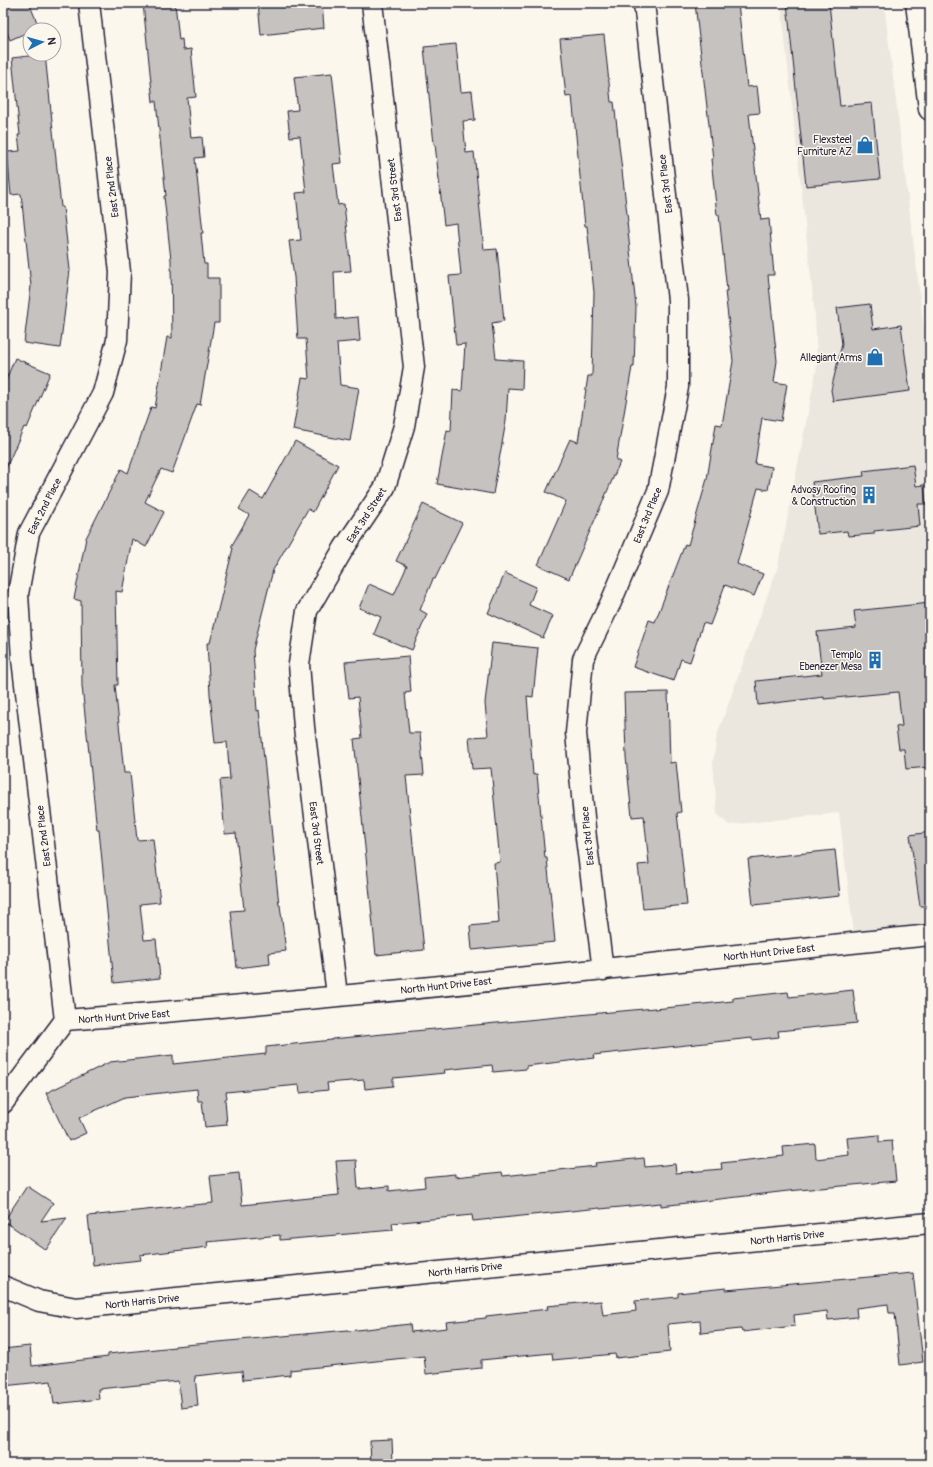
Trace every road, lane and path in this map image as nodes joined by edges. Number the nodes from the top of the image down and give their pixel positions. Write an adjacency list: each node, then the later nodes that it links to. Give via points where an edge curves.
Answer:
1 (89, 3): 9 (street, East 2nd Place, via 120,272 117,340 103,393 29,533 18,594 22,659)
2 (372, 3): 8 (street, East 3rd Street, via 414,367 404,426 385,487 344,548 307,611 299,664 304,727)
3 (644, 3): 7 (street, East 3rd Place, via 678,300 678,387 658,491 611,602 583,659 576,734)
4 (917, 3): 5 (main road)
5 (930, 110)
6 (930, 935): 7 (street, North Hunt Drive East)
7 (603, 970): 8 (street, North Hunt Drive East)
8 (337, 996): 9 (street, North Hunt Drive East, via 202,1010)
9 (65, 1020): 10 (street, North Hunt Drive East)
10 (3, 1103)
11 (930, 1223): 12 (street, North Harris Drive, via 76,1308 38,1301)
12 (3, 1286)

